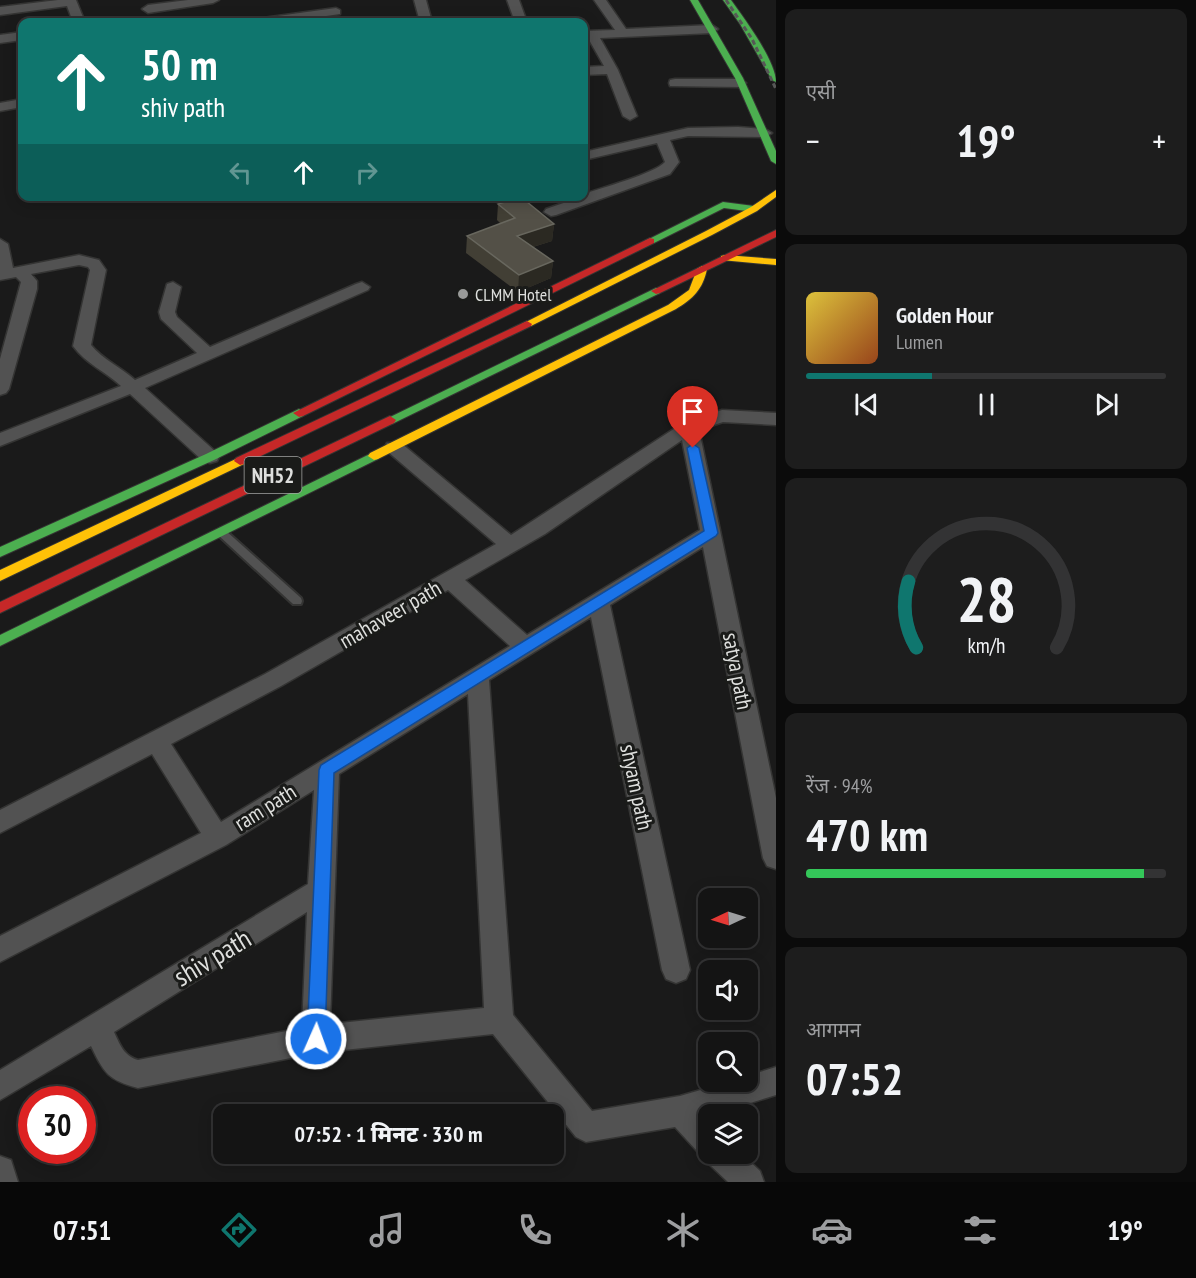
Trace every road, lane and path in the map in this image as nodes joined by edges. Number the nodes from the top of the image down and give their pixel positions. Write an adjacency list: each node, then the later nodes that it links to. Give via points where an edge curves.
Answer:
1 (213, 0): 9 (street)
2 (328, 0): 11 (street)
3 (420, 0): 15 (street)
4 (513, 0): 16 (street)
5 (600, 0): 18 (street)
6 (694, 0): 17 (main road)
7 (727, 0): 24 (main road)
8 (70, 1): 10 (street); 12 (street)
9 (146, 4): 13 (street)
10 (0, 11)
11 (339, 17): 14 (street)
12 (77, 18)
13 (152, 18)
14 (324, 18)
15 (425, 18)
16 (520, 18)
17 (712, 29): 18 (street); 26 (main road)
18 (622, 32): 19 (street)
19 (588, 34): 22 (street)
20 (18, 37): 21 (street)
21 (0, 39)
22 (612, 70): 23 (street); 29 (street)
23 (588, 71)
24 (776, 80)
25 (675, 83): 26 (street)
26 (740, 83): 30 (main road)
27 (18, 104): 28 (street)
28 (0, 107)
29 (630, 116)
30 (765, 133): 31 (street, via 688,132); 33 (main road)
31 (662, 139): 32 (street); 34 (street, via 672,162 669,168)
32 (588, 155)
33 (776, 161)
34 (588, 193)
35 (776, 193): 37 (main road, NH52)
36 (572, 201): 38 (street)
37 (754, 209): 54 (main road, via 723,205); 59 (main road, NH52, via 534,320)
38 (551, 212)
39 (776, 232): 41 (main road, NH52)
40 (0, 244): 44 (street)
41 (725, 258): 42 (main road); 43 (main road, NH52)
42 (776, 262)
43 (702, 269): 53 (main road, via 695,294); 63 (main road, NH52)
44 (9, 274): 48 (street, via 79,260 93,263 98,270 82,346 92,358); 49 (street, via 29,281 29,289)
45 (172, 287): 47 (street, via 169,319)
46 (363, 287): 47 (street)
47 (208, 354): 48 (street)
48 (133, 387): 52 (street); 54 (street)
49 (0, 389)
50 (776, 419): 51 (street, mahaveer path, via 722,416)
51 (689, 427): 56 (street); 57 (street, mahaveer path)
52 (0, 441)
53 (394, 447): 55 (main road); 57 (street)
54 (210, 458): 58 (main road)
55 (221, 532): 61 (lane); 64 (main road)
56 (711, 533): 62 (street, ram path); 69 (street, satya path)
57 (510, 545): 60 (street, mahaveer path)
58 (0, 552)
59 (0, 576)
60 (450, 579): 65 (street); 67 (street, mahaveer path, via 273,680)
61 (297, 601)
62 (599, 603): 65 (street, ram path); 75 (street, shyam path)
63 (0, 608)
64 (0, 641)
65 (526, 647): 66 (street, ram path)
66 (478, 677): 68 (street, ram path); 76 (street)
67 (156, 740): 70 (street, mahaveer path); 71 (street)
68 (327, 770): 71 (street, ram path); 73 (street)
69 (770, 808): 72 (street, satya path)
70 (0, 822)
71 (217, 837): 74 (street, ram path)
72 (776, 858)
73 (321, 890): 77 (street, shiv path); 78 (street)
74 (0, 950)
75 (676, 970)
76 (500, 1020): 78 (street); 81 (street, via 586,1127)
77 (97, 1027): 78 (street, via 113,1060 123,1070 138,1074); 80 (street, shiv path)
78 (316, 1039)
79 (776, 1081): 81 (street)
80 (0, 1086)
81 (680, 1112): 82 (street)
82 (698, 1130)
83 (731, 1164): 86 (street)
84 (0, 1171): 85 (street)
85 (3, 1182)
86 (749, 1182)

